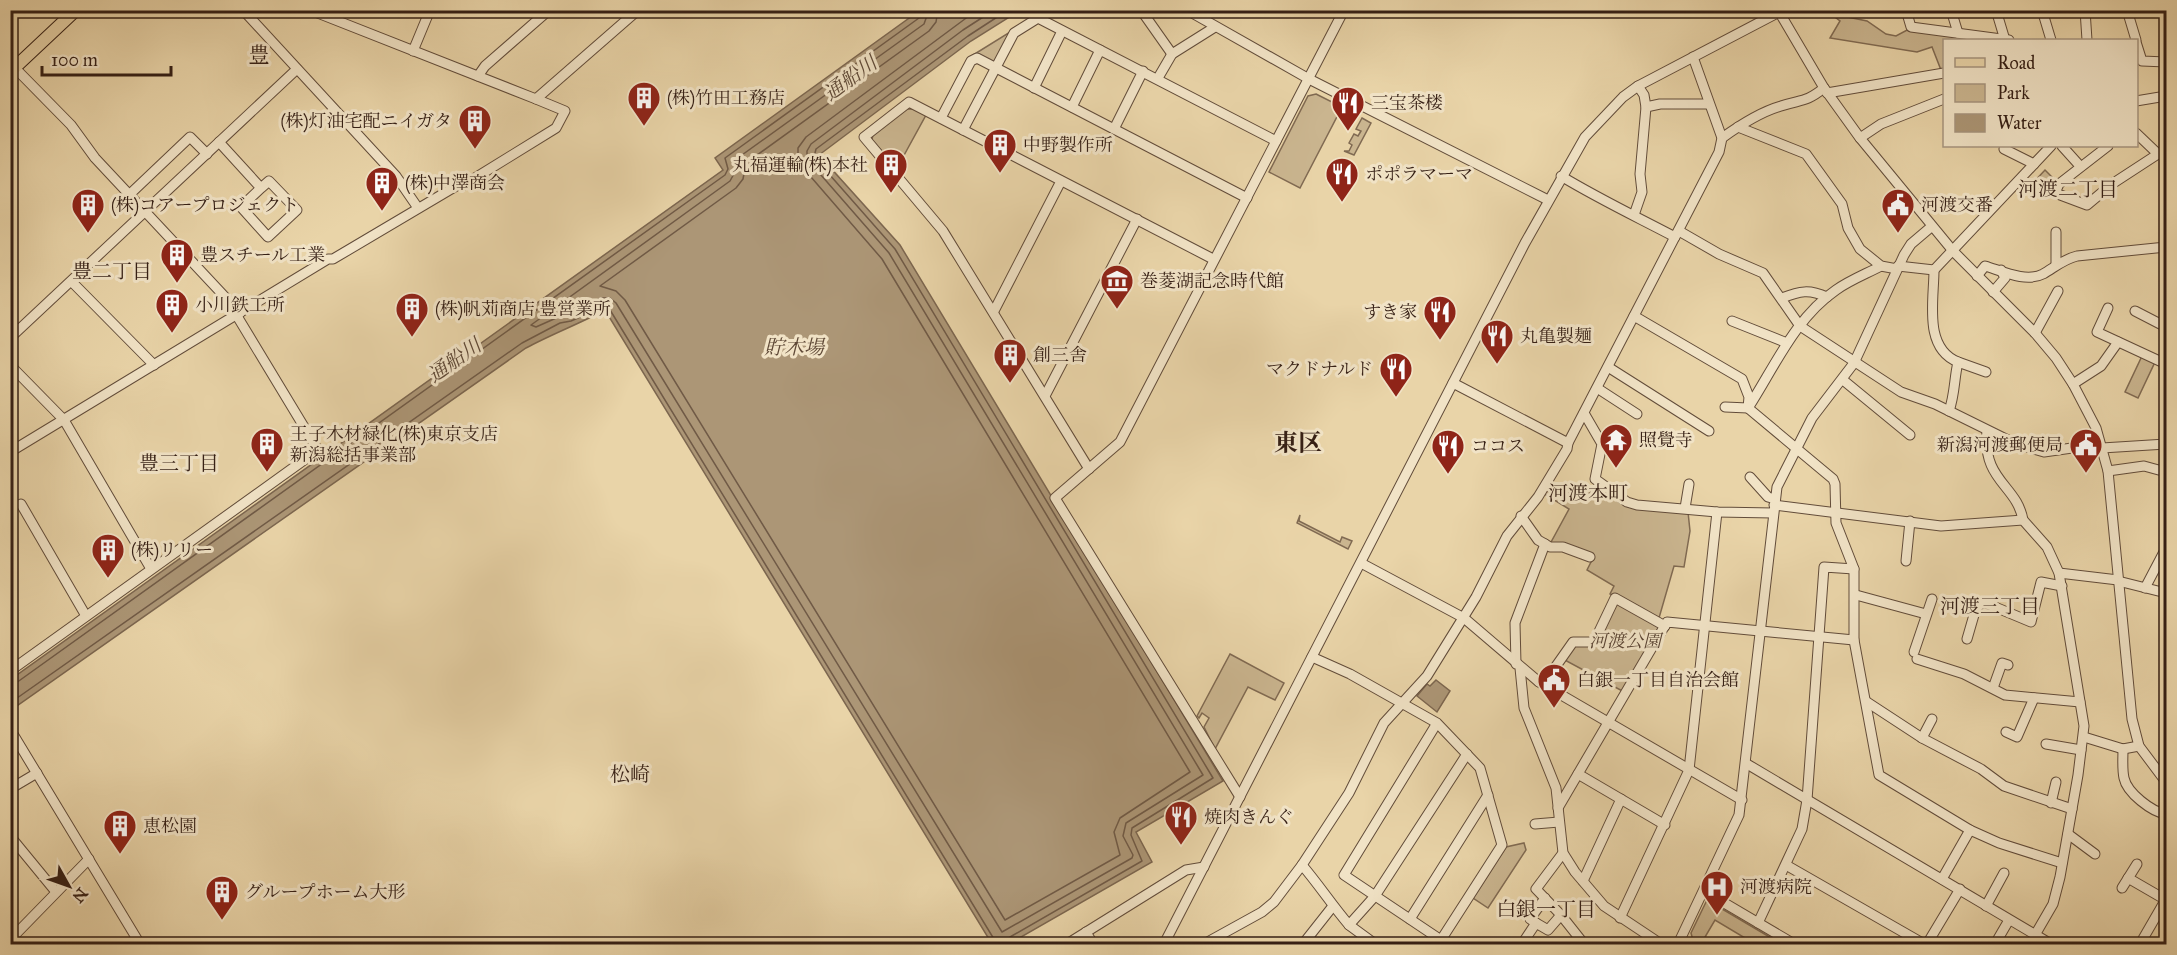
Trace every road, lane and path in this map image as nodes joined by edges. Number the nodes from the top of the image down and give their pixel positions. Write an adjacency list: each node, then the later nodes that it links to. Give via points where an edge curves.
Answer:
1 (76, 10): 32 (main road)
2 (243, 10): 33 (street)
3 (310, 10): 27 (street)
4 (430, 10): 27 (street)
5 (549, 10): 36 (street)
6 (638, 10): 43 (street)
7 (1141, 10): 28 (street)
8 (1187, 10): 17 (street)
9 (1344, 10): 38 (street)
10 (1906, 10): 19 (street, via 1911,27)
11 (1951, 10): 19 (street)
12 (1996, 10): 21 (street)
13 (2042, 10): 22 (street)
14 (2085, 10): 23 (street)
15 (2127, 10): 24 (street)
16 (1780, 11): 29 (street); 41 (street)
17 (1215, 27): 28 (street); 38 (street)
18 (1062, 31): 26 (street); 31 (street, via 1038,18 1014,33); 40 (street)
19 (1958, 33): 20 (street)
20 (2000, 39)
21 (2007, 39)
22 (2051, 39)
23 (2087, 39)
24 (2135, 39)
25 (2138, 48): 30 (street, via 2142,61)
26 (1101, 50): 34 (street); 47 (street)
27 (413, 51): 36 (street)
28 (1172, 54): 37 (street)
29 (1693, 57): 39 (street); 46 (street)
30 (2166, 62)
31 (995, 68): 40 (street); 49 (street, via 977,58 971,61); 52 (street)
32 (12, 69): 68 (street, via 71,125 95,158)
33 (297, 69): 57 (street); 71 (street, via 396,176)
34 (1143, 71): 37 (street); 51 (street)
35 (1943, 73): 41 (street)
36 (478, 76): 43 (street)
37 (1158, 78): 56 (street)
38 (1309, 79): 56 (street); 70 (street)
39 (1638, 86): 48 (street); 65 (street, via 1594,125)
40 (1034, 88): 47 (street)
41 (1826, 90): 50 (street, via 1809,100 1780,106); 55 (street)
42 (2166, 96): 45 (street)
43 (536, 99): 71 (street, via 565,111 556,128 462,186)
44 (1943, 99): 55 (street, via 1881,124)
45 (2138, 101)
46 (1708, 104): 48 (street); 54 (street)
47 (1072, 107): 51 (street)
48 (1646, 107): 73 (street, via 1642,192)
49 (941, 118): 52 (street); 93 (street, via 909,102 864,137 943,231)
50 (1738, 127): 54 (street); 82 (street, via 1806,154 1842,204 1848,228 1860,249)
51 (1114, 129): 69 (street)
52 (963, 130): 66 (street)
53 (2138, 135): 64 (street, via 2158,154 2087,206 2055,193 2059,184)
54 (1722, 138): 77 (street, via 1719,152)
55 (1860, 138): 75 (street)
56 (1276, 141): 69 (street)
57 (219, 142): 62 (street); 67 (street)
58 (2050, 147): 63 (street)
59 (2063, 147): 64 (street)
60 (2107, 147): 64 (street)
61 (2004, 149): 63 (street)
62 (207, 154): 68 (street, via 190,137); 72 (street)
63 (2034, 164): 79 (street)
64 (2080, 165)
65 (1561, 176): 70 (street); 73 (street)
66 (1061, 181): 74 (street); 93 (street)
67 (261, 188): 67 (street, via 268,181 297,210 268,237 241,207)
68 (130, 194): 72 (street)
69 (1247, 198): 80 (street)
70 (1548, 200): 112 (street)
71 (418, 208): 95 (street)
72 (148, 212): 87 (street); 95 (street)
73 (1634, 215): 77 (street)
74 (1137, 219): 80 (street); 115 (street)
75 (1931, 227): 79 (street); 83 (street, via 1911,244)
76 (2056, 232): 81 (street)
77 (1677, 234): 91 (street, via 1763,273); 96 (street)
78 (2166, 247): 81 (street, via 2078,256)
79 (1953, 251): 84 (street); 86 (street)
80 (1213, 259): 130 (street, via 1120,442)
81 (2056, 264): 85 (street, via 2031,277)
82 (1881, 266): 83 (street); 90 (street)
83 (1898, 268): 84 (street); 105 (street)
84 (1934, 270): 104 (street, via 1934,336 1944,353)
85 (2001, 270): 86 (street, via 1985,266); 89 (street, via 2005,278)
86 (1977, 276): 89 (street)
87 (72, 282): 101 (street); 108 (street)
88 (2058, 291): 100 (street)
89 (1993, 292): 100 (street)
90 (1827, 297): 91 (street, via 1812,290); 98 (street)
91 (1782, 298): 98 (street)
92 (2108, 308): 102 (street, via 2097,332)
93 (994, 311): 115 (street)
94 (2135, 311): 99 (street)
95 (239, 314): 108 (street); 148 (street, via 318,450)
96 (1634, 316): 109 (street); 117 (street, via 1742,380 1749,397)
97 (1732, 321): 103 (street)
98 (1800, 326): 103 (street); 105 (street)
99 (2166, 327)
100 (2035, 333): 113 (street)
101 (10, 338)
102 (2118, 342): 106 (street); 113 (street, via 2101,366)
103 (1787, 343): 117 (street)
104 (1958, 362): 110 (street); 118 (street)
105 (1854, 363): 111 (street); 118 (street, via 1901,392)
106 (2166, 363)
107 (10, 365): 121 (street)
108 (154, 365): 121 (street)
109 (1608, 367): 114 (street); 122 (street)
110 (1986, 372)
111 (1843, 380): 124 (street); 128 (street, via 1812,418)
112 (1453, 383): 125 (street); 147 (street)
113 (2073, 384): 127 (street)
114 (1597, 388): 119 (street); 120 (street)
115 (1045, 396): 130 (street)
116 (1725, 407): 117 (street)
117 (1748, 408): 128 (street)
118 (1949, 411): 123 (street)
119 (1584, 413): 125 (street); 137 (street, via 1602,444 1595,479 1627,502)
120 (1637, 414)
121 (64, 420): 129 (street); 148 (street)
122 (1709, 431)
123 (1987, 431): 127 (street, via 2044,452); 141 (street, via 1992,469 2021,509)
124 (1910, 435)
125 (1568, 443): 140 (street, via 1538,497)
126 (2166, 444): 127 (street)
127 (2101, 446): 131 (street)
128 (1795, 449): 136 (street); 139 (street, via 1833,480)
129 (10, 452)
130 (1089, 469): 196 (street, via 1056,498)
131 (2108, 471): 132 (street, via 2144,466); 151 (street)
132 (2166, 472)
133 (1750, 477): 136 (street)
134 (1689, 484): 137 (street)
135 (21, 504): 158 (street)
136 (1774, 505): 138 (street); 139 (street); 162 (street)
137 (1685, 508): 138 (street)
138 (1717, 512): 161 (street)
139 (1835, 514): 142 (street); 149 (street)
140 (1521, 516): 143 (street); 159 (street)
141 (2024, 520): 142 (street, via 1941,525); 150 (street, via 2046,547)
142 (1910, 521): 146 (street)
143 (1545, 544): 145 (street); 168 (street, via 1515,623)
144 (2166, 548): 153 (street)
145 (1590, 557)
146 (1906, 561)
147 (1360, 563): 159 (street); 166 (street)
148 (151, 569): 158 (street)
149 (1854, 569): 155 (street); 163 (street, via 1824,567)
150 (2059, 573): 151 (street); 152 (street)
151 (2118, 580): 153 (street); 184 (street, via 2132,719)
152 (2062, 586): 164 (street, via 2041,582 2031,622 1983,602 1976,608); 175 (street)
153 (2145, 588): 154 (street)
154 (2166, 593)
155 (1856, 595): 157 (street); 165 (street)
156 (1932, 599): 157 (street)
157 (1926, 614): 171 (street, via 1915,656)
158 (86, 616): 169 (street)
159 (1464, 618): 168 (street); 173 (street, via 1427,676)
160 (1665, 626): 161 (street, via 1667,622); 170 (street, via 1615,598 1594,642 1573,642 1554,669); 177 (street)
161 (1705, 626): 162 (street); 189 (street)
162 (1761, 630): 163 (street); 188 (street)
163 (1819, 636): 165 (street); 199 (street)
164 (1967, 639)
165 (1854, 640): 174 (street)
166 (1312, 657): 173 (street); 196 (street)
167 (2008, 665): 171 (street, via 2002,663)
168 (1518, 666): 170 (street); 201 (street, via 1524,708 1553,775)
169 (10, 671)
170 (1539, 682): 177 (street)
171 (1993, 688): 172 (street, via 2006,695)
172 (2034, 698): 175 (street); 180 (street, via 2017,737)
173 (1402, 702): 178 (street); 215 (street, via 1384,723 1349,793)
174 (1867, 702): 182 (street); 207 (street, via 1879,775)
175 (2080, 702): 181 (street)
176 (1932, 719): 182 (street)
177 (1609, 722): 189 (street); 191 (street)
178 (1437, 723): 187 (street); 226 (street, via 1344,875)
179 (10, 729): 190 (street)
180 (2006, 732)
181 (2084, 737): 185 (street); 186 (street)
182 (1922, 738): 200 (street, via 1982,769 2004,786)
183 (2046, 744): 186 (street)
184 (2139, 746): 185 (street); 193 (street)
185 (2123, 749): 203 (street, via 2126,784 2139,799)
186 (2082, 750): 202 (street)
187 (1467, 754): 195 (street, via 1480,768); 226 (street)
188 (1747, 764): 198 (street); 199 (street)
189 (1689, 770): 198 (street); 206 (street)
190 (38, 773): 194 (street); 212 (street)
191 (1578, 774): 197 (street); 201 (street)
192 (2056, 782): 200 (street)
193 (2166, 782)
194 (10, 789)
195 (1488, 795): 234 (street); 234 (street, via 1502,845 1441,940)
196 (1240, 797): 217 (street)
197 (1621, 800): 206 (street); 221 (street)
198 (1742, 800): 224 (street, via 1739,815)
199 (1807, 800): 216 (street, via 1802,829); 220 (street)
200 (2051, 803): 202 (street)
201 (1558, 808): 204 (street)
202 (2072, 809): 208 (street)
203 (2166, 814)
204 (1559, 822): 205 (street); 210 (street)
205 (1534, 824)
206 (1665, 825): 233 (street)
207 (1970, 830): 213 (street); 220 (street)
208 (2068, 834): 211 (street); 213 (street)
209 (10, 836): 225 (street)
210 (1563, 853): 221 (street); 227 (street, via 1536,889)
211 (2095, 854)
212 (88, 859): 225 (street); 244 (street)
213 (2062, 863): 241 (street, via 2053,904)
214 (2137, 864): 219 (street)
215 (1302, 865): 229 (street); 248 (street, via 1262,912)
216 (1786, 865): 238 (street); 256 (street)
217 (1204, 867): 240 (street, via 1186,870); 247 (street)
218 (2004, 873): 230 (street)
219 (2128, 878): 222 (street); 228 (street)
220 (1942, 879): 223 (street)
221 (1582, 881): 233 (street)
222 (2122, 888)
223 (1960, 890): 230 (street); 256 (street)
224 (1704, 891): 238 (street); 254 (street)
225 (56, 892): 242 (street)
226 (1375, 896): 234 (street); 239 (street)
227 (1545, 898): 231 (street); 237 (street, via 1530,918)
228 (2166, 900): 232 (street)
229 (1333, 906): 239 (street); 249 (street)
230 (1986, 906): 235 (street)
231 (1561, 915): 237 (street, via 1548,930); 252 (street)
232 (2157, 916): 236 (street); 259 (street)
233 (1620, 918): 253 (street)
234 (1410, 919)
235 (2009, 920): 241 (street); 257 (street)
236 (2166, 921)
237 (1536, 923): 251 (street)
238 (1758, 923): 255 (street)
239 (1349, 925): 250 (street)
240 (1086, 932): 245 (street); 246 (street)
241 (2035, 935): 258 (street)
242 (11, 940): 243 (street)
243 (16, 945)
244 (140, 945)
245 (1067, 945)
246 (1093, 945)
247 (1164, 945)
248 (1204, 945)
249 (1303, 945)
250 (1375, 945)
251 (1522, 945)
252 (1584, 945)
253 (1661, 945)
254 (1678, 945)
255 (1794, 945)
256 (1926, 945)
257 (1995, 945)
258 (2051, 945)
259 (2140, 945)

